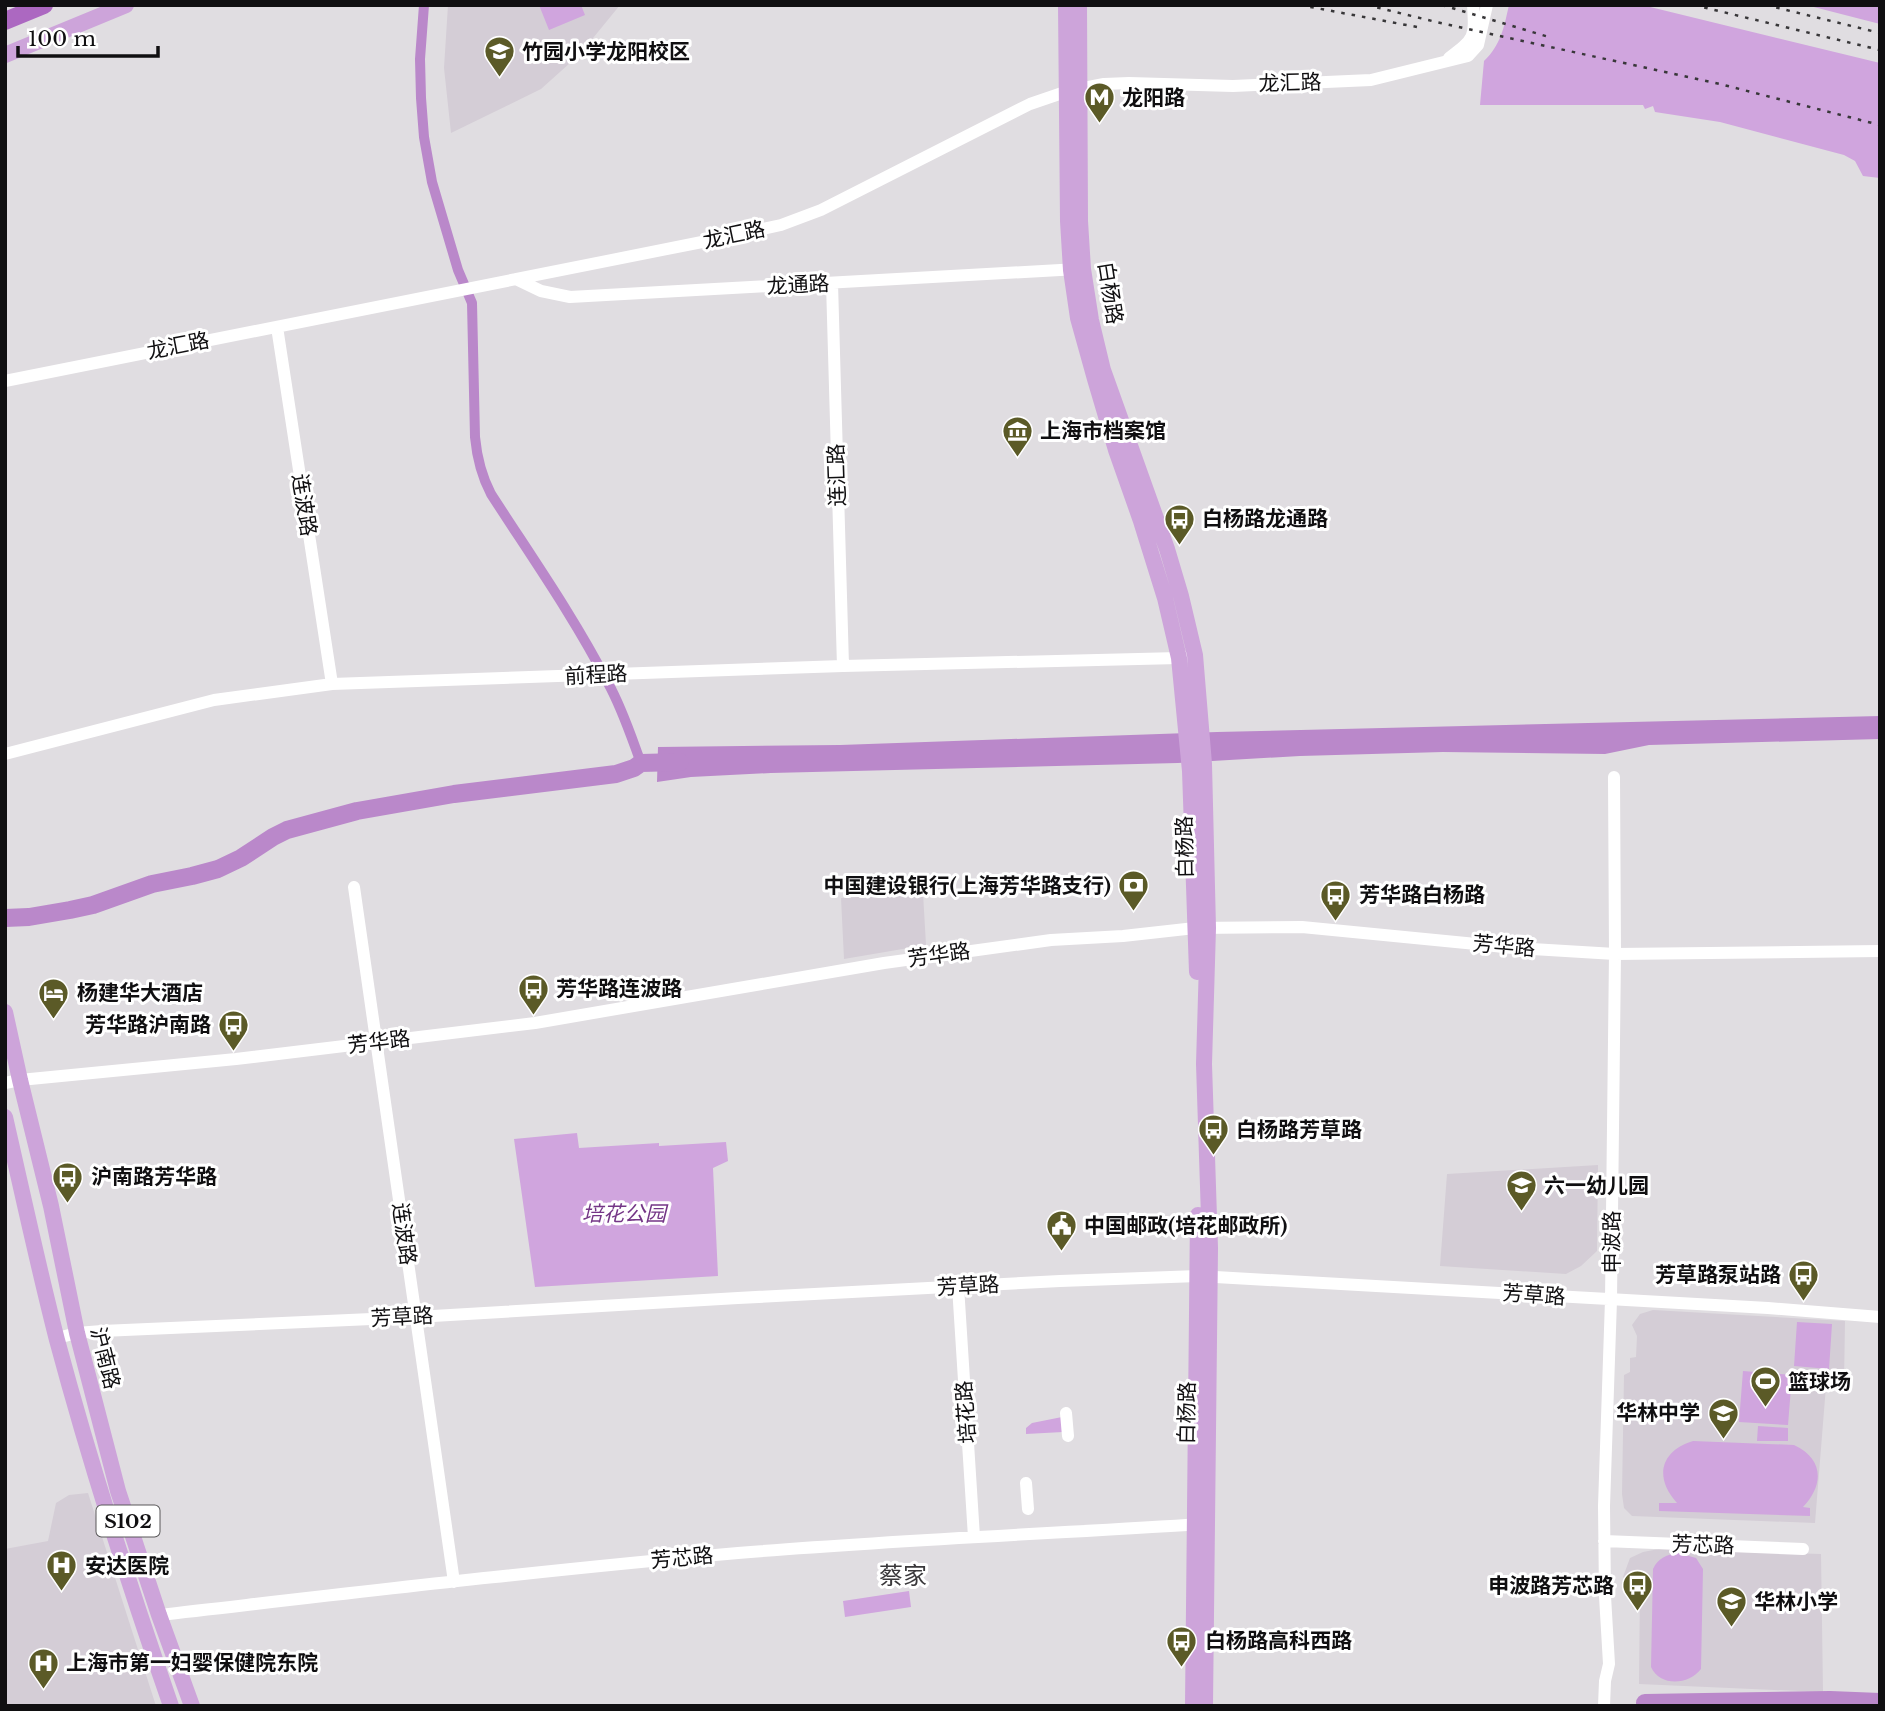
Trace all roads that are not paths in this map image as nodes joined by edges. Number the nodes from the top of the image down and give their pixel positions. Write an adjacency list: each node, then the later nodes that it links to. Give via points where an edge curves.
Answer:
1 (44, 5): 7 (highway)
2 (127, 5): 8 (main road)
3 (1066, 5): 10 (main road, 白杨路)
4 (1079, 5): 10 (main road, 白杨路)
5 (1473, 5): 9 (street, 龙汇路, via 1469,43)
6 (1488, 5): 9 (street, 龙汇路, via 1478,46 1468,57)
7 (5, 21)
8 (5, 55)
9 (1443, 62): 10 (street, 龙汇路, via 1371,80 1233,86 1129,83)
10 (1074, 90): 11 (main road, 白杨路, via 1080,221); 12 (street, 龙汇路, via 1030,104 795,220)
11 (1077, 269): 13 (street, 龙通路); 16 (main road, 白杨路, via 1103,370 1181,596)
12 (516, 279): 13 (street, 龙通路, via 570,297); 14 (street, 龙汇路)
13 (832, 283): 17 (street, 连汇路)
14 (276, 327): 15 (street, 龙汇路); 18 (street, 连波路)
15 (5, 380)
16 (1187, 656): 17 (street, 前程路); 22 (main road, 白杨路, via 1197,764)
17 (843, 666): 18 (street, 前程路)
18 (332, 684): 19 (street, 前程路, via 214,700)
19 (5, 754)
20 (1614, 777): 24 (street, 申波路)
21 (354, 887): 26 (street, 连波路)
22 (1201, 928): 24 (street, 芳华路, via 1302,927); 26 (street, 芳华路, via 945,954 535,1023); 29 (main road, 白杨路, via 1197,971)
23 (1880, 951): 24 (street, 芳华路)
24 (1615, 954): 31 (street, 申波路)
25 (5, 1012): 27 (main road, 沪南路 / S102)
26 (377, 1043): 27 (street, 芳华路); 32 (street, 连波路)
27 (12, 1082): 34 (main road, 沪南路 / S102, via 51,1206)
28 (5, 1117): 35 (main road, 沪南路 / S102)
29 (1204, 1276): 30 (street, 芳草路); 31 (street, 芳草路); 40 (main road, 白杨路)
30 (958, 1286): 32 (street, 芳草路); 41 (street, 培花路)
31 (1611, 1300): 33 (street, 芳草路); 42 (street, 申波路)
32 (416, 1317): 34 (street, 芳草路); 44 (street, 连波路)
33 (1880, 1317)
34 (77, 1333): 35 (street, 芳草路); 45 (main road, 沪南路 / S102, via 118,1491)
35 (57, 1338): 46 (main road, 沪南路 / S102)
36 (1066, 1413): 37 (street)
37 (1068, 1436)
38 (1026, 1483): 39 (street)
39 (1028, 1509)
40 (1200, 1524): 41 (street, 芳芯路); 48 (main road, 白杨路); 49 (main road, 白杨路)
41 (974, 1537): 44 (street, 芳芯路, via 681,1558)
42 (1604, 1541): 43 (street, 芳芯路); 50 (street, 申波路, via 1609,1664)
43 (1803, 1549)
44 (454, 1581): 45 (street, 芳芯路)
45 (159, 1615): 47 (main road, 沪南路 / S102)
46 (170, 1706)
47 (192, 1706)
48 (1193, 1706)
49 (1205, 1706)
50 (1604, 1706)

